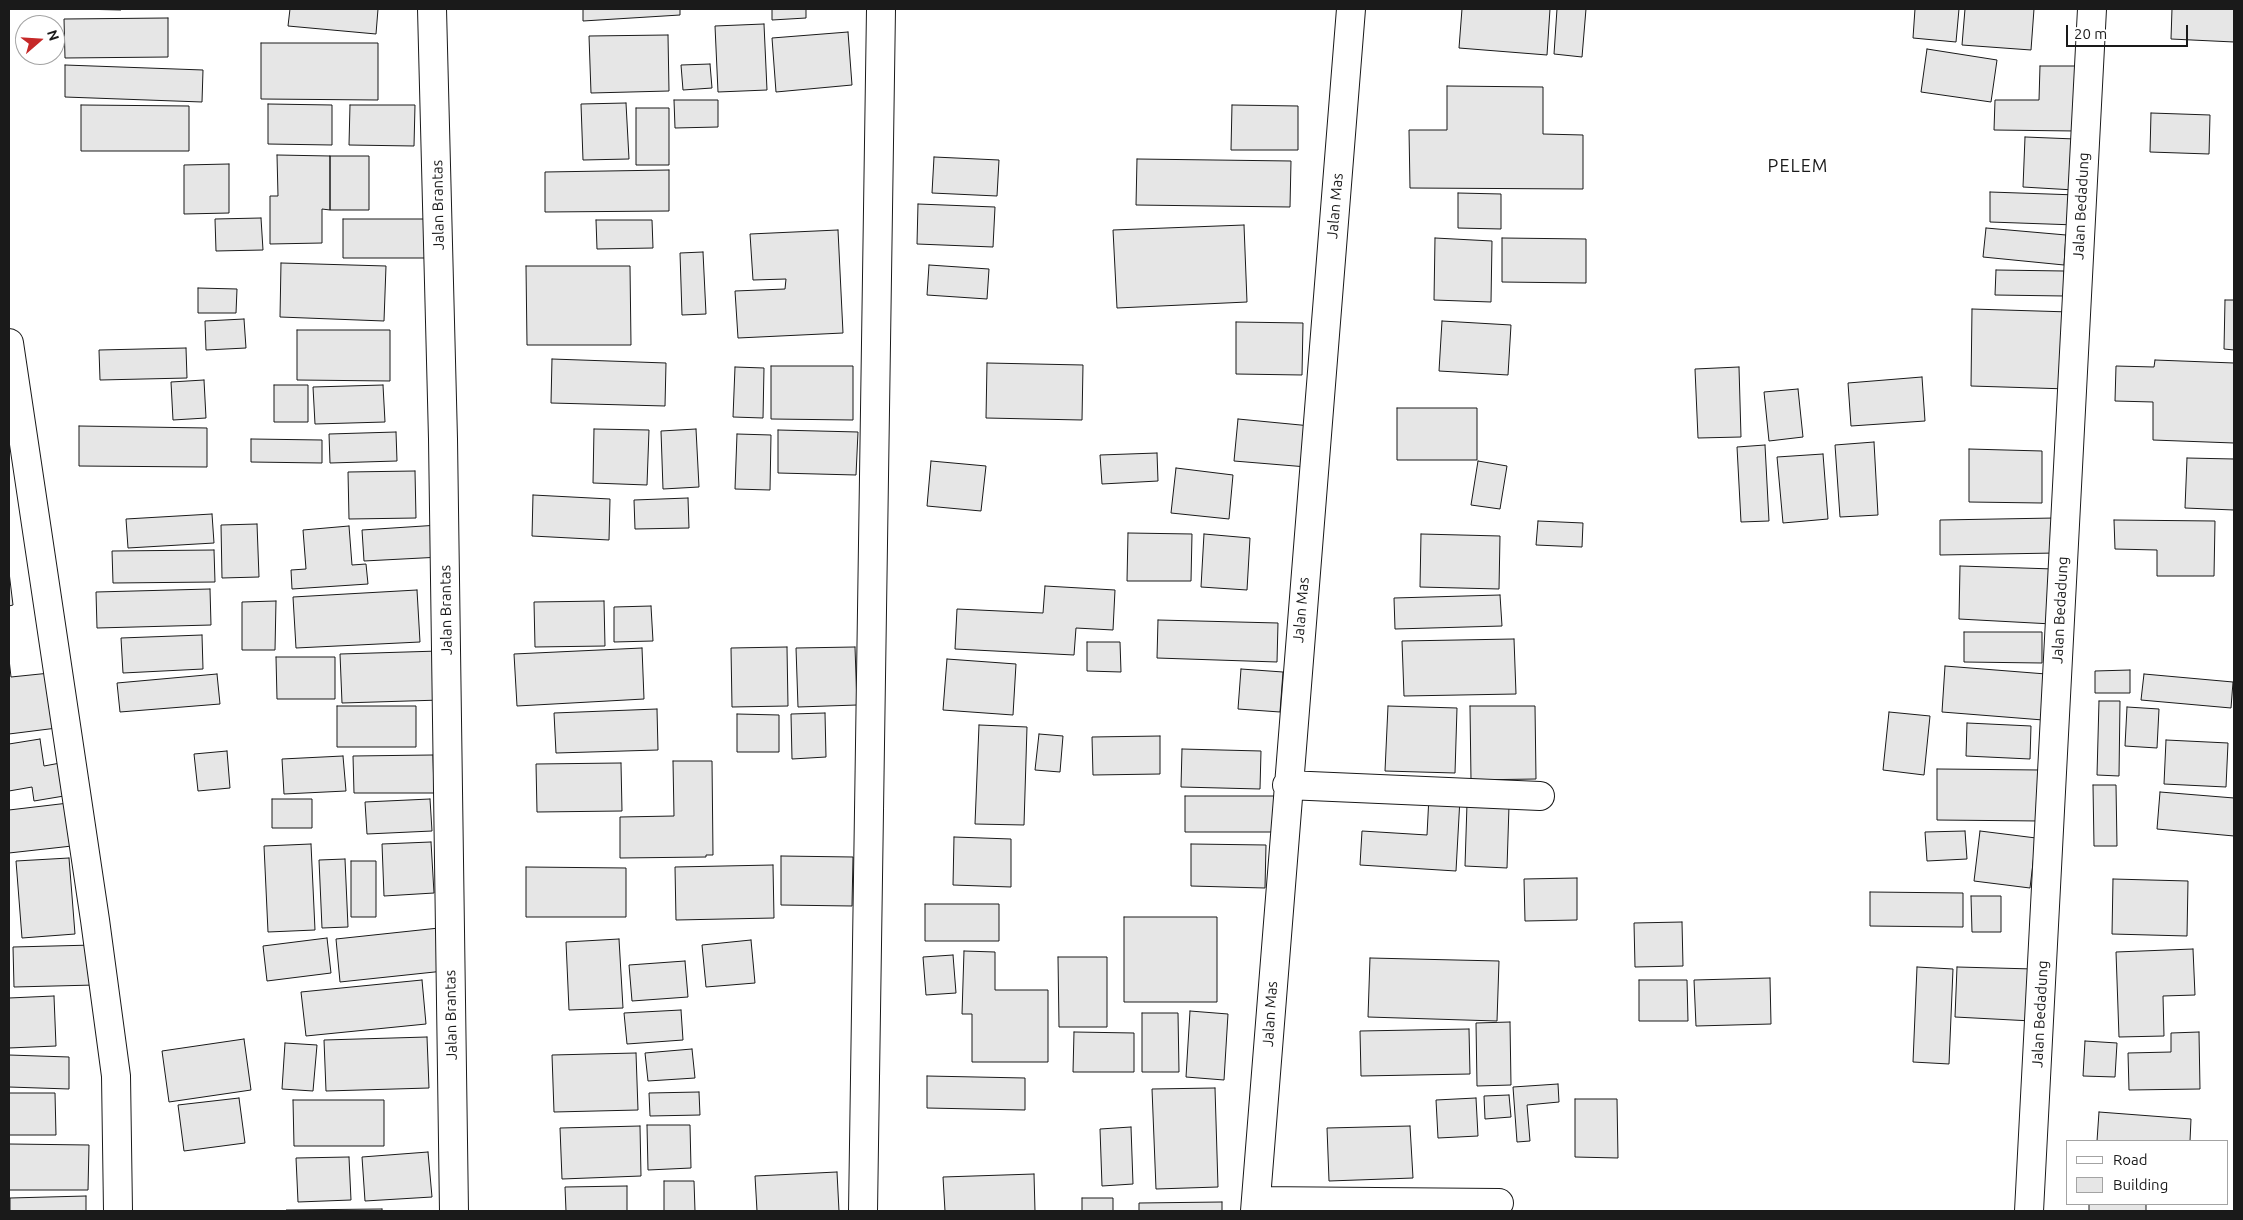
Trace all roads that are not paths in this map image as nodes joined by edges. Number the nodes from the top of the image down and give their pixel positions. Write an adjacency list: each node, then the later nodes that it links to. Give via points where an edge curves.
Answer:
1 (432, 9): 11 (street, Jalan Brantas, via 443,439)
2 (880, 9): 12 (street)
3 (1351, 9): 6 (street, Jalan Mas)
4 (2092, 9): 13 (street, Jalan Bedadung)
5 (9, 343): 10 (street, via 116,1076)
6 (1287, 785): 7 (street); 9 (street, Jalan Mas)
7 (1540, 796)
8 (1499, 1203): 9 (street)
9 (1255, 1206)
10 (118, 1211)
11 (454, 1211)
12 (864, 1211)
13 (2029, 1211)

